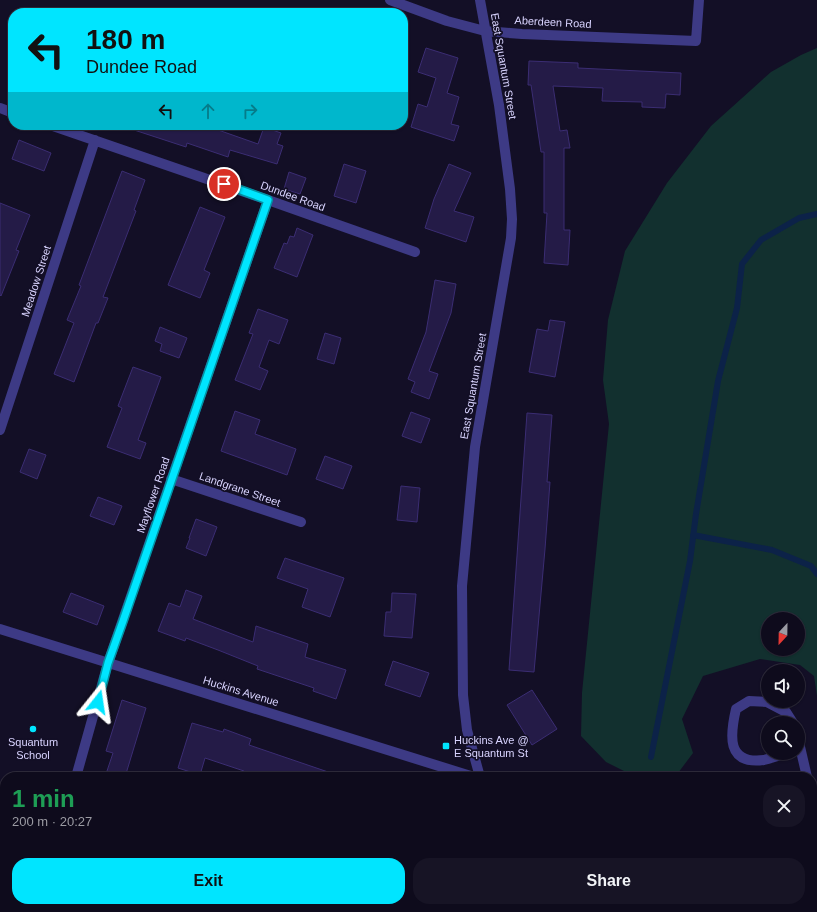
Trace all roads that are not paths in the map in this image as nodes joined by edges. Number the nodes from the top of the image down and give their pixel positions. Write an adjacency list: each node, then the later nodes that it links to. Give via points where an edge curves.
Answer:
1 (390, 0): 4 (street, Aberdeen Road, via 447,21)
2 (480, 0): 4 (street, East Squantum Street)
3 (699, 0): 4 (street, Aberdeen Road, via 696,40)
4 (485, 31): 19 (street, East Squantum Street, via 499,105 512,219 511,238 475,447 462,586 463,695 468,730)
5 (65, 130): 6 (street, Dundee Road)
6 (95, 140): 7 (street, Dundee Road); 9 (street, Meadow Street)
7 (268, 200): 8 (street, Dundee Road); 10 (street, Mayflower Road)
8 (415, 252)
9 (0, 430)
10 (171, 479): 11 (street, Landgrane Street); 13 (street, Mayflower Road)
11 (301, 522)
12 (0, 629): 13 (street, Huckins Avenue)
13 (108, 663): 17 (street, Mayflower Road); 18 (street, Huckins Avenue)
14 (789, 716): 15 (street, via 767,702 749,701 736,709 731,728 732,745 739,756)
15 (761, 760)
16 (802, 760): 20 (street)
17 (77, 772)
18 (458, 772)
19 (479, 772)
20 (806, 772)

